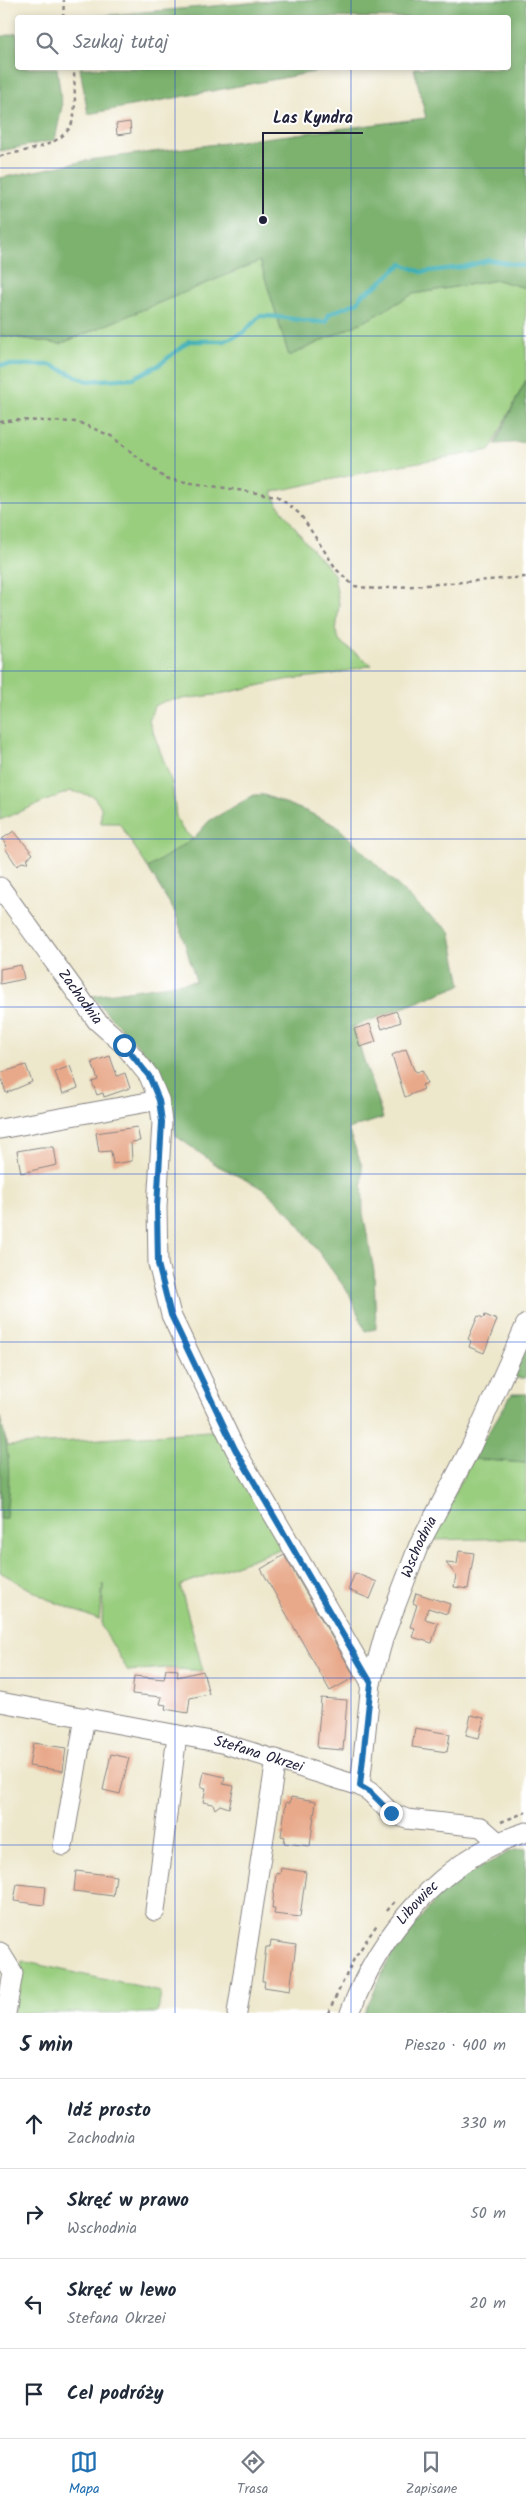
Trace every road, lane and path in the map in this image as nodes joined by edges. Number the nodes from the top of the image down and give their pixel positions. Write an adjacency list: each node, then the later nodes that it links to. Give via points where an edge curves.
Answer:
1 (64, 0): 2 (path)
2 (63, 15)
3 (74, 70): 4 (path, via 74,116 67,134 46,145)
4 (0, 156)
5 (0, 422): 6 (path, via 78,422 111,436 166,479 278,496 300,514 337,570 354,586 375,589)
6 (526, 577)
7 (0, 886): 8 (street, Zachodnia, via 97,1021 124,1045 149,1076)
8 (159, 1100): 9 (street); 11 (street, Zachodnia, via 162,1122 157,1207 158,1264 171,1315 235,1449)
9 (0, 1129)
10 (526, 1324): 11 (street, Wschodnia, via 471,1447 418,1547 384,1636)
11 (371, 1683): 16 (street, Wschodnia)
12 (0, 1702): 13 (street, Stefana Okrzei)
13 (85, 1717): 14 (street, Stefana Okrzei); 19 (street)
14 (177, 1735): 15 (street, Stefana Okrzei, via 222,1743); 20 (street)
15 (276, 1759): 16 (street, Stefana Okrzei); 23 (street)
16 (360, 1786): 18 (street, Stefana Okrzei, via 391,1813 407,1819 481,1827)
17 (526, 1832): 18 (street, Libowiec)
18 (499, 1843): 24 (street, Libowiec, via 455,1868 417,1904 384,1943 361,1984)
19 (63, 1846)
20 (154, 1910)
21 (0, 1952): 22 (street, via 13,1973)
22 (6, 2013)
23 (237, 2013)
24 (350, 2013)

